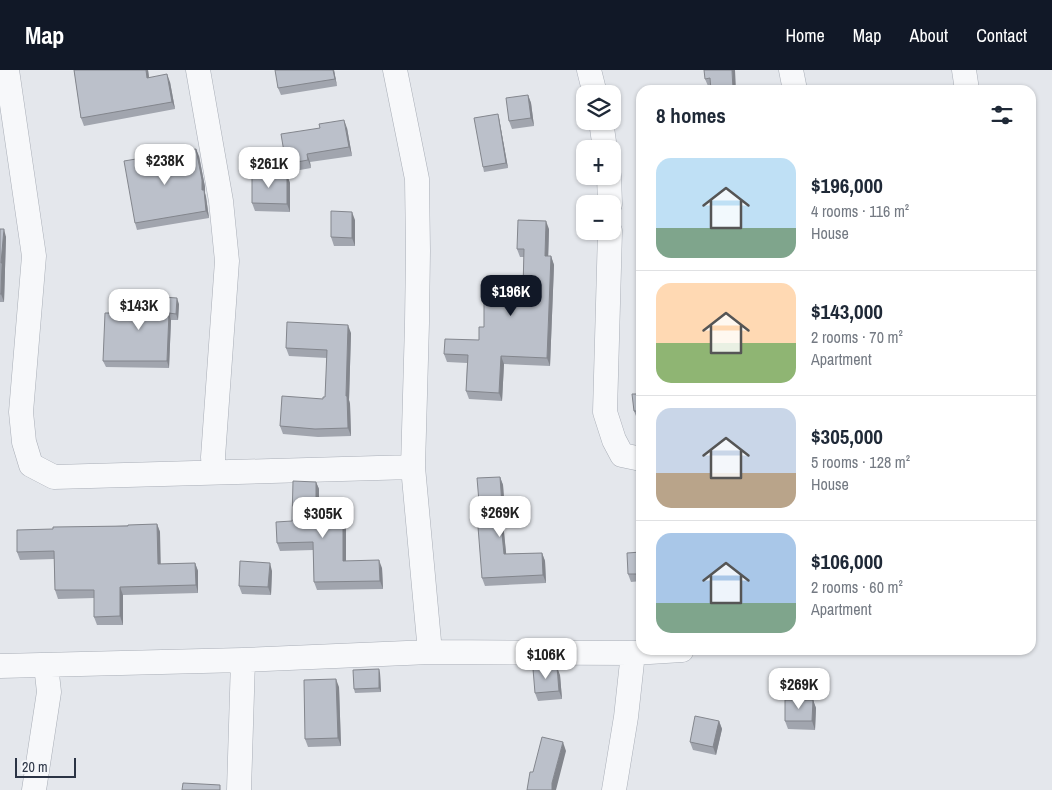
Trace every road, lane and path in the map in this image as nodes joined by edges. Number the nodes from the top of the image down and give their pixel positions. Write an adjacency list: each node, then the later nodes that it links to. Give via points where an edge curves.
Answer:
1 (7, 70): 13 (street, via 34,256 21,412 24,442 31,465 54,477)
2 (198, 70): 13 (street, via 221,201 227,261)
3 (395, 70): 12 (street, via 417,179)
4 (589, 70): 7 (street)
5 (791, 70): 8 (street)
6 (964, 70): 9 (street)
7 (593, 85)
8 (794, 85)
9 (967, 85)
10 (610, 240): 11 (street, via 606,412 622,455)
11 (636, 458)
12 (413, 467): 13 (street); 14 (street)
13 (214, 472)
14 (430, 652): 15 (street); 17 (street)
15 (633, 653): 16 (street); 22 (street)
16 (636, 653)
17 (242, 660): 18 (street); 21 (street)
18 (46, 665): 19 (street); 20 (street, via 49,692)
19 (0, 666)
20 (34, 790)
21 (239, 790)
22 (614, 790)

